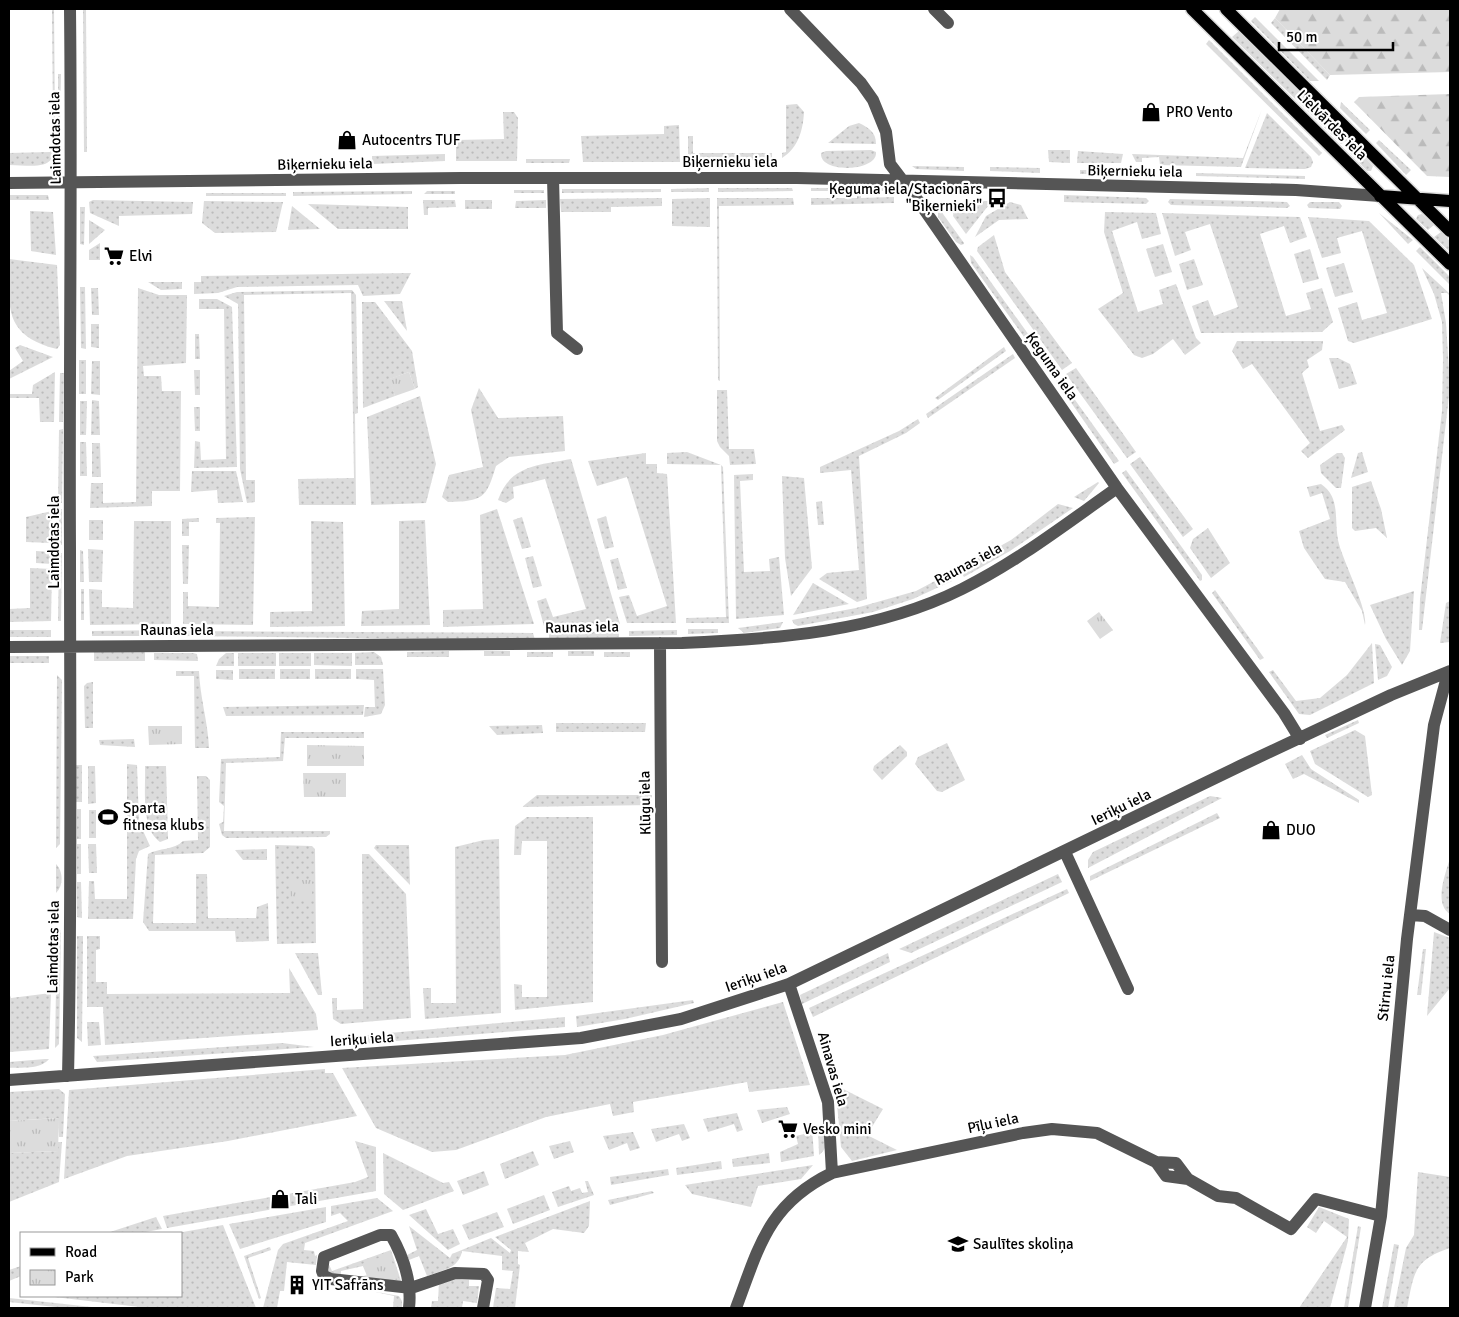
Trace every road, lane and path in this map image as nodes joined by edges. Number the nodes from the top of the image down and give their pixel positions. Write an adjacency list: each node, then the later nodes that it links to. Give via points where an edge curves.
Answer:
1 (70, 9): 11 (street, Laimdotas iela)
2 (790, 9): 10 (street, Ķeguma iela, via 861,83 873,100 886,132 890,164)
3 (934, 9): 7 (street)
4 (1192, 9): 8 (main road, Lielvārdes iela)
5 (1226, 9): 6 (main road, Lielvārdes iela)
6 (1236, 19): 8 (main road); 14 (main road, Lielvārdes iela)
7 (948, 23)
8 (1218, 35): 13 (main road, Lielvārdes iela)
9 (553, 178): 10 (street, Biķernieku iela); 11 (street, Biķernieku iela); 18 (street, via 557,333)
10 (901, 180): 13 (street, Biķernieku iela, via 1296,190); 19 (street, Ķeguma iela)
11 (72, 182): 12 (street, Biķernieku iela); 22 (street, Laimdotas iela)
12 (9, 183)
13 (1380, 196): 14 (main road, Biķernieku iela); 17 (main road, Lielvārdes iela)
14 (1418, 200): 15 (main road, Biķernieku iela); 16 (main road, Lielvārdes iela)
15 (1450, 201)
16 (1450, 232)
17 (1450, 264)
18 (577, 349)
19 (1117, 488): 20 (street, Raunas iela, via 1000,568 925,604 867,622 792,636); 24 (street, Ķeguma iela)
20 (660, 643): 22 (street, Raunas iela); 28 (street, Klūgu iela)
21 (9, 647): 22 (street, Raunas iela)
22 (71, 647): 31 (street, Laimdotas iela)
23 (1450, 672): 24 (street, Ieriķu iela, via 1392,695); 26 (street, Stirnu iela, via 1434,724)
24 (1300, 739): 25 (street, Ieriķu iela)
25 (1065, 852): 29 (street, Ieriķu iela); 30 (street)
26 (1410, 916): 27 (street, via 1424,916); 34 (street, Stirnu iela)
27 (1450, 930)
28 (662, 962)
29 (789, 984): 31 (street, Ieriķu iela, via 681,1019 581,1038); 33 (street, Ainavas iela, via 828,1102)
30 (1128, 989)
31 (68, 1076): 32 (street, Ieriķu iela)
32 (9, 1080)
33 (832, 1174): 34 (street, Pīļu iela, via 1052,1129 1097,1133 1156,1162 1166,1176 1188,1178 1218,1196 1236,1198 1291,1229 1316,1199); 38 (street, via 810,1184 775,1218 762,1238)
34 (1380, 1216): 39 (street, Stirnu iela)
35 (411, 1288): 35 (street, via 391,1235 380,1235 328,1254 324,1260 324,1276 331,1279); 36 (street); 37 (street, via 455,1272 484,1274 488,1280)
36 (410, 1308)
37 (483, 1308)
38 (736, 1308)
39 (1365, 1308)

